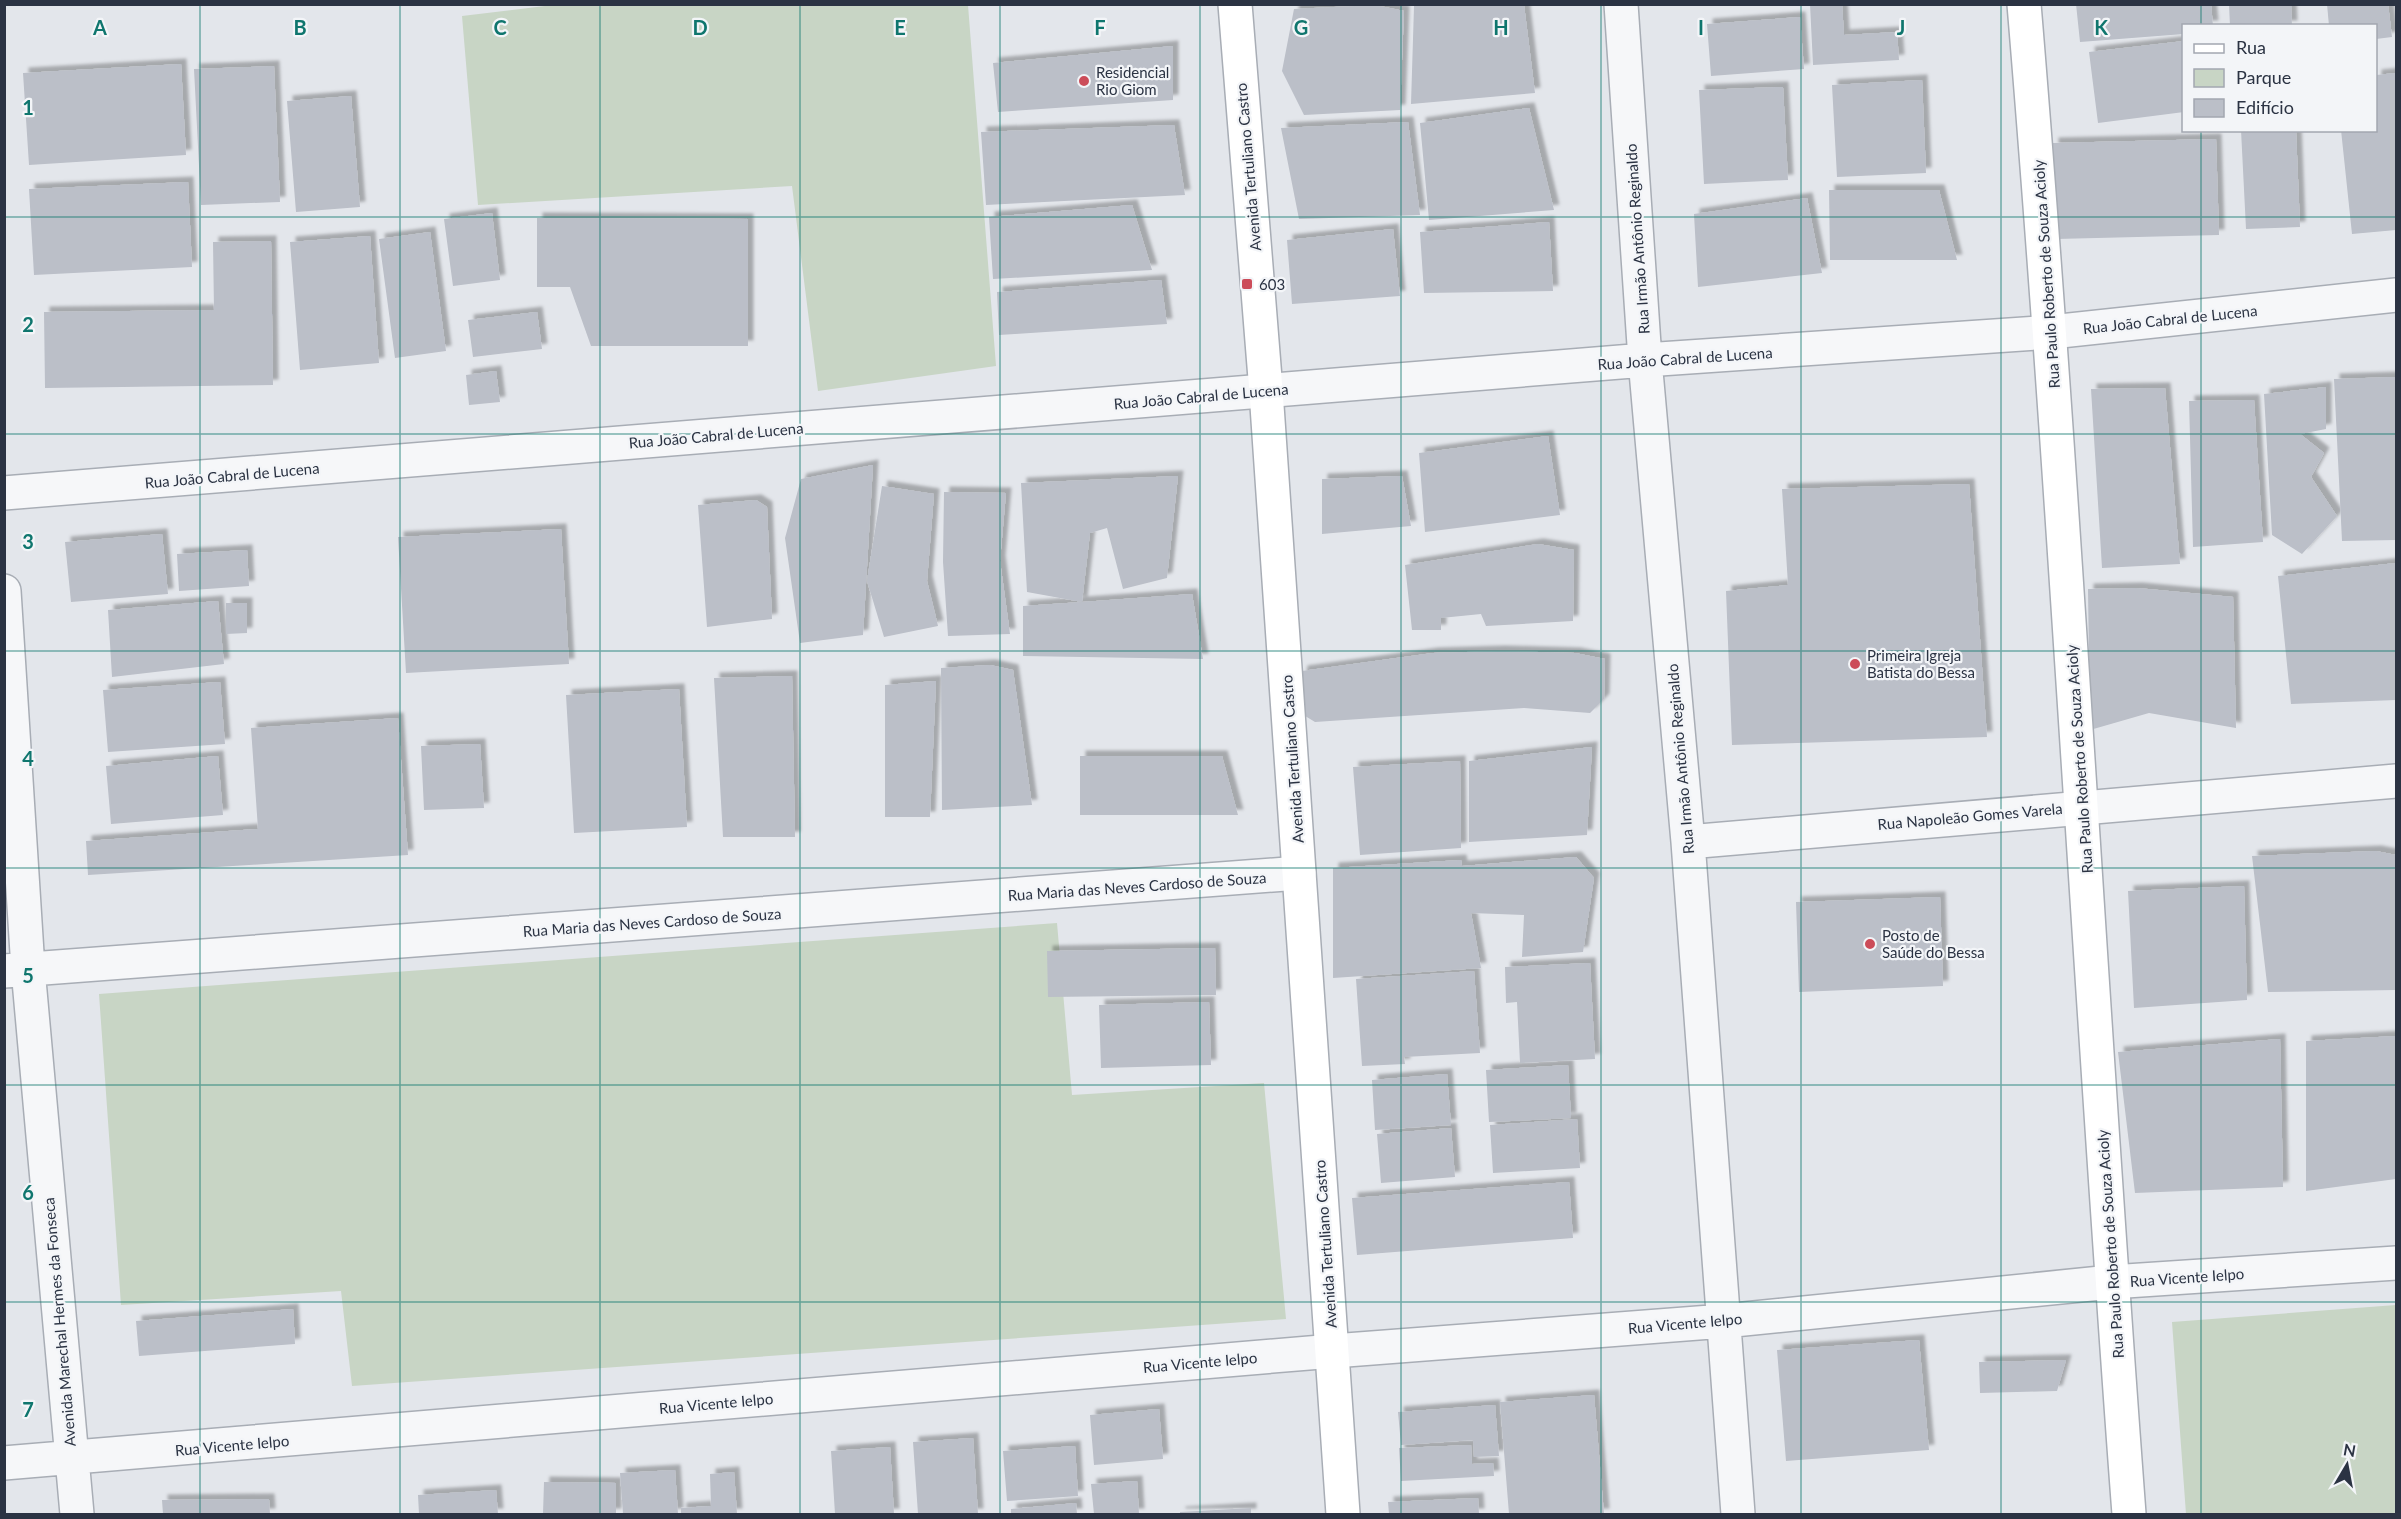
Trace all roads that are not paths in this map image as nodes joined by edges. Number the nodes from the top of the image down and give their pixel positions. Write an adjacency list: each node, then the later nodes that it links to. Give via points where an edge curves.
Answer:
1 (1235, 4): 7 (street, Avenida Tertuliano Castro)
2 (1621, 4): 6 (street, Rua Irmão Antônio Reginaldo)
3 (2025, 4): 5 (street, Rua Paulo Roberto de Souza Acioly)
4 (2397, 295): 5 (street, Rua João Cabral de Lucena)
5 (2051, 332): 6 (street, Rua João Cabral de Lucena); 11 (street, Rua Paulo Roberto de Souza Acioly)
6 (1645, 360): 7 (street, Rua João Cabral de Lucena); 12 (street, Rua Irmão Antônio Reginaldo)
7 (1266, 391): 8 (street, Rua João Cabral de Lucena); 13 (street, Avenida Tertuliano Castro)
8 (4, 493)
9 (4, 591): 14 (street, Avenida Marechal Hermes da Fonseca)
10 (2397, 781): 11 (street, Rua Napoleão Gomes Varela)
11 (2083, 807): 12 (street, Rua Napoleão Gomes Varela); 16 (street, Rua Paulo Roberto de Souza Acioly)
12 (1688, 842): 17 (street, Rua Irmão Antônio Reginaldo)
13 (1299, 873): 14 (street, Rua Maria das Neves Cardoso de Souza); 18 (street, Avenida Tertuliano Castro)
14 (16, 970): 19 (street, Avenida Marechal Hermes da Fonseca)
15 (2397, 1263): 16 (street, Rua Vicente Ielpo)
16 (2111, 1282): 17 (street, Rua Vicente Ielpo); 24 (street, Rua Paulo Roberto de Souza Acioly)
17 (1724, 1321): 18 (street, Rua Vicente Ielpo); 23 (street, Rua Irmão Antônio Reginaldo)
18 (1333, 1351): 19 (street, Rua Vicente Ielpo); 22 (street, Avenida Tertuliano Castro)
19 (72, 1459): 20 (street, Rua Vicente Ielpo); 21 (street, Avenida Marechal Hermes da Fonseca)
20 (4, 1463)
21 (77, 1515)
22 (1343, 1515)
23 (1738, 1515)
24 (2129, 1515)

